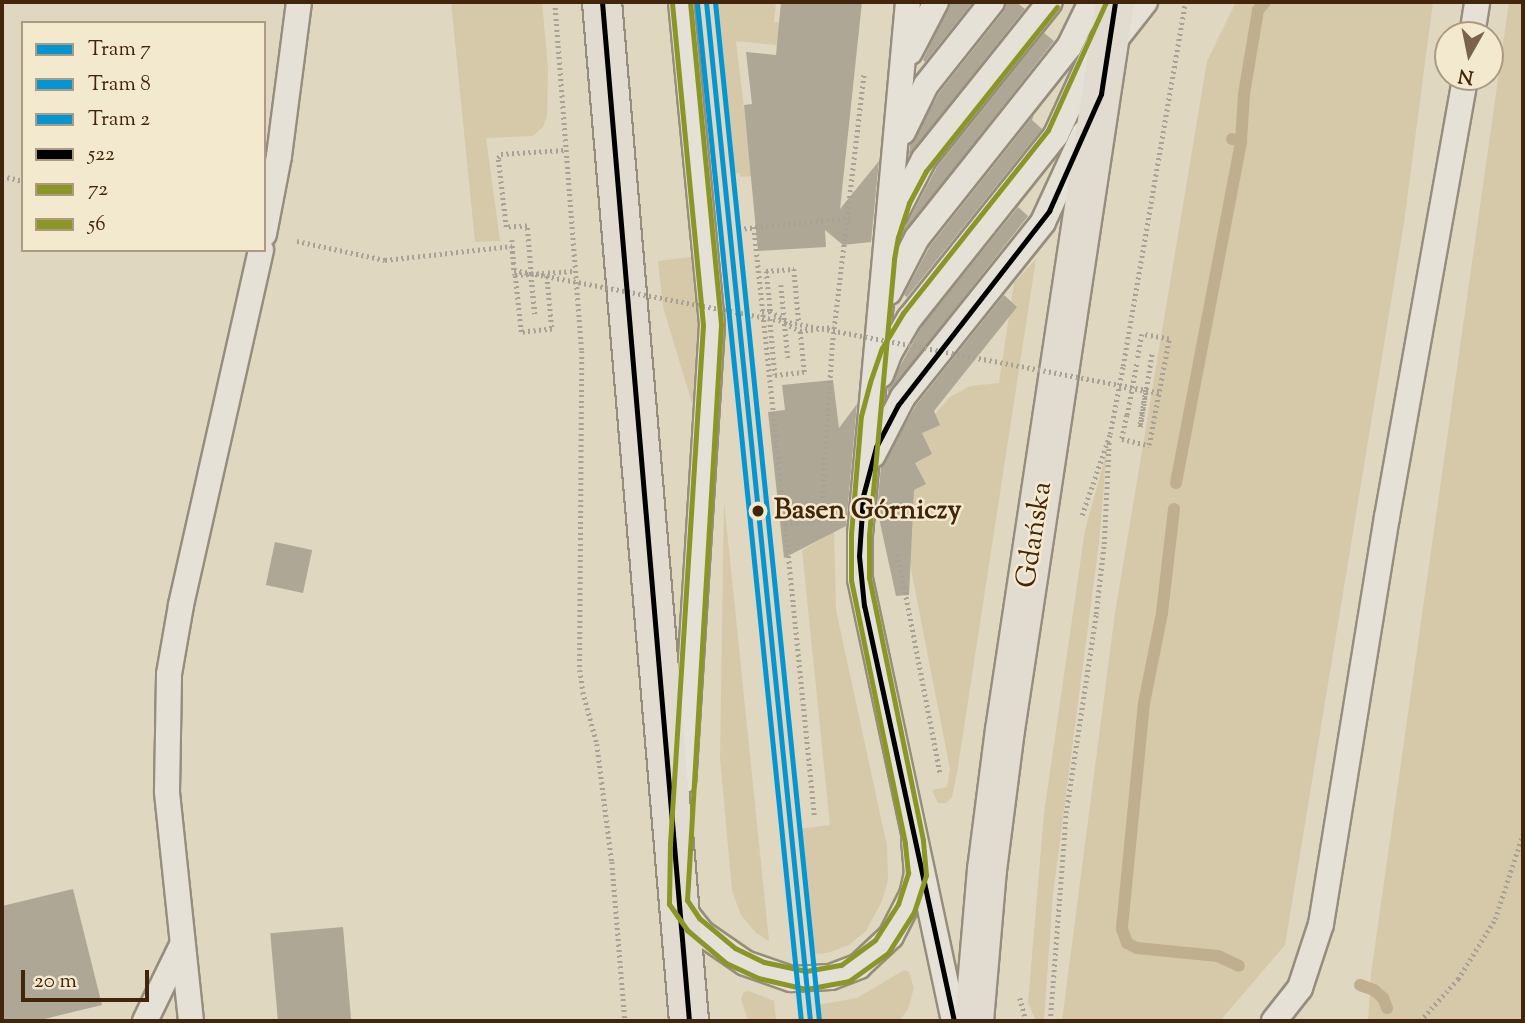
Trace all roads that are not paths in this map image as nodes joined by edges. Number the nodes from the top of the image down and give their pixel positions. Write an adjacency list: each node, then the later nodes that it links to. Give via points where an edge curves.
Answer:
1 (299, 2): 15 (lane)
2 (602, 2): 22 (main road)
3 (681, 2): 22 (lane, via 712,325)
4 (936, 2): 13 (lane, via 912,48)
5 (992, 2): 14 (lane, via 922,92 902,135)
6 (1050, 2): 17 (lane, via 919,166 898,208)
7 (1477, 2): 10 (lane)
8 (1116, 3): 12 (main road, Gdańska); 18 (lane, via 1069,47 912,245 891,288); 19 (lane, via 1056,135 905,325 883,368)
9 (908, 6): 13 (lane)
10 (1474, 21)
11 (1463, 91): 29 (lane, via 1321,924 1300,988)
12 (1101, 94): 20 (lane, via 1043,222 894,412 873,455); 28 (main road, Gdańska, via 1005,730)
13 (899, 97): 14 (lane)
14 (892, 177): 17 (lane)
15 (266, 224)
16 (261, 252): 23 (lane, via 169,674 167,791)
17 (885, 258): 18 (lane)
18 (877, 337): 19 (lane)
19 (870, 416): 20 (lane)
20 (863, 496): 21 (lane, via 861,590)
21 (914, 842): 22 (lane, via 912,895 895,929 871,957 831,977 791,979 745,963 703,934); 27 (lane)
22 (678, 902): 26 (main road)
23 (182, 945): 24 (lane); 25 (lane)
24 (145, 1021)
25 (191, 1021)
26 (689, 1021)
27 (954, 1021)
28 (974, 1021)
29 (1274, 1021)

